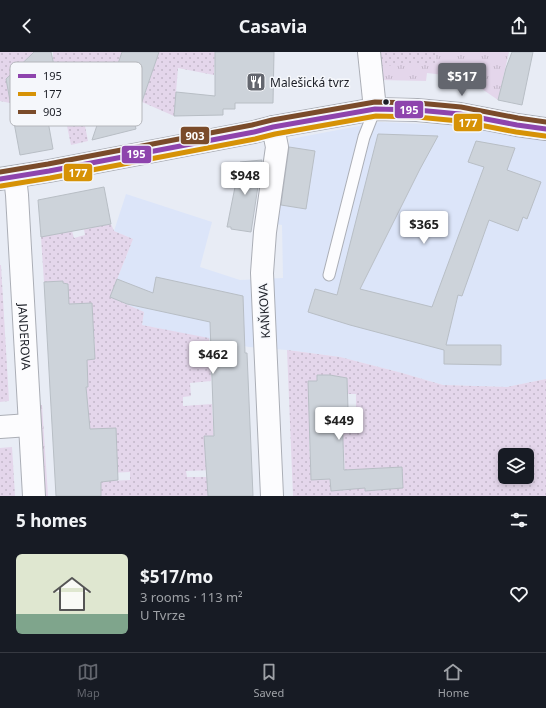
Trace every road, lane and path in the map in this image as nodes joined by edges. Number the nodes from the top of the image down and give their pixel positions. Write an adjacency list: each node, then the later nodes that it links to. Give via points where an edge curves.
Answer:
1 (369, 52): 2 (street)
2 (375, 109): 3 (street); 4 (street, via 460,114); 6 (lane, via 364,137)
3 (273, 127): 5 (street); 10 (street, KAŇKOVA, via 277,147 262,273)
4 (546, 129)
5 (7, 178): 7 (street, JANDEROVA, via 17,203)
6 (329, 275)
7 (29, 425): 8 (street); 9 (street, JANDEROVA)
8 (0, 427)
9 (34, 496)
10 (272, 496)

